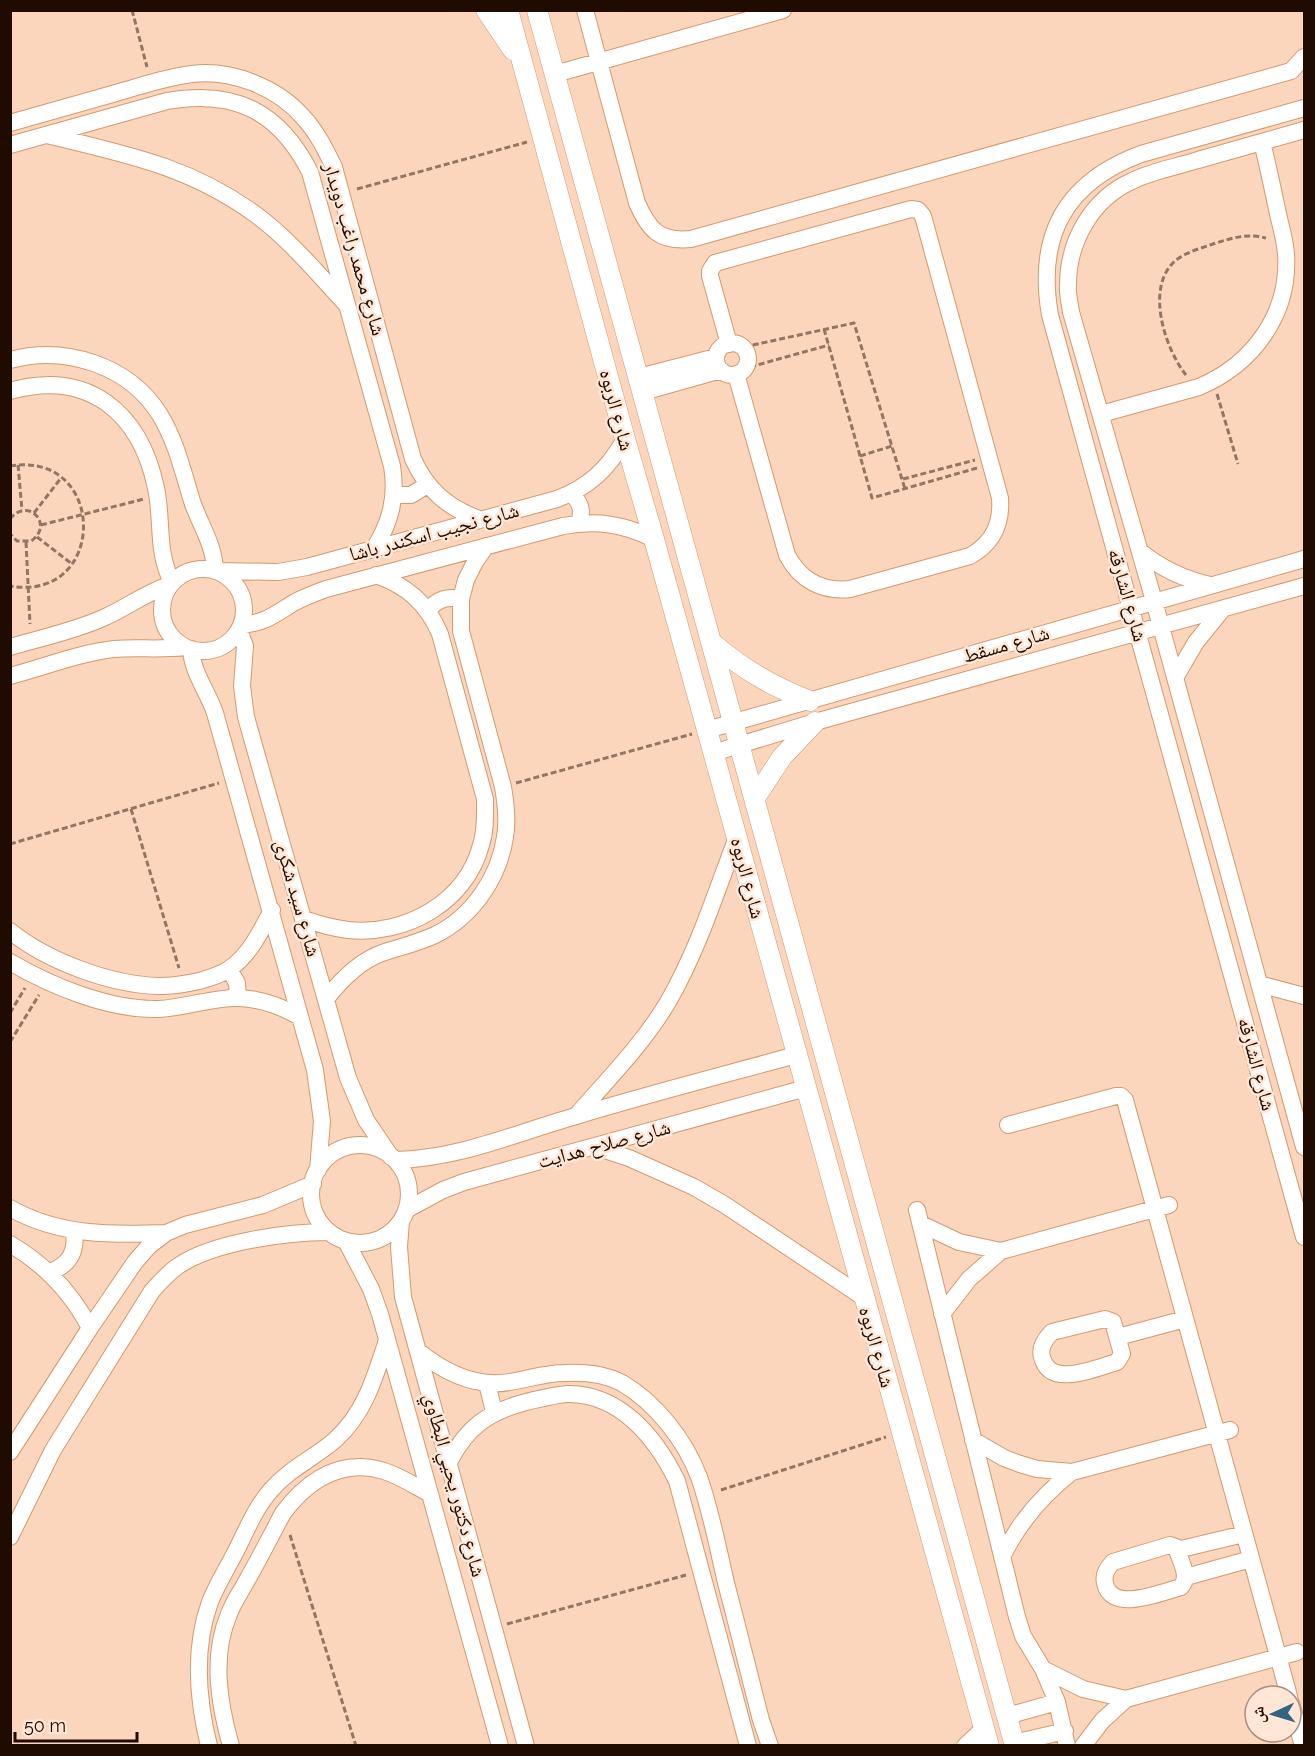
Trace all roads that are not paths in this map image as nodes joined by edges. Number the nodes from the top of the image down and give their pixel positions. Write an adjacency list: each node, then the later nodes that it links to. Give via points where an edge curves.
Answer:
1 (486, 10): 8 (street)
2 (508, 10): 8 (street, شارع الربوه)
3 (537, 10): 9 (street, شارع الربوه)
4 (585, 10): 7 (street)
5 (783, 10): 7 (street)
6 (1305, 57): 7 (street, via 1291,71 702,236 674,240 657,234 645,221 637,203)
7 (599, 61): 9 (street)
8 (524, 67): 23 (street, شارع الربوه)
9 (555, 74): 20 (street, شارع الربوه)
10 (1305, 108): 41 (street, شارع الشارقه, via 1118,163 1077,194 1052,239 1046,264 1050,315)
11 (10, 123): 24 (street, شارع محمد راغب دويدار, via 193,74 223,74 252,82 279,96 303,116 334,167 413,459)
12 (1305, 130): 14 (street, شارع الشارقه)
13 (46, 135): 15 (street, شارع محمد راغب دويدار); 16 (street, via 144,158 221,192 288,242); 16 (street, شارع محمد راغب دويدار, via 192,97 233,102 263,115 283,130 310,172)
14 (1262, 142): 22 (street, via 1285,244 1287,276 1282,298 1263,338 1232,369 1206,384); 22 (street, شارع الشارقه, via 1132,181 1091,213 1078,235 1067,286)
15 (10, 145)
16 (348, 306): 26 (street, شارع محمد راغب دويدار, via 392,466)
17 (736, 345): 19 (street, via 747,355); 19 (street, via 721,348); 19 (street, via 710,276 715,263 918,210 923,216 1000,498 999,520 990,540 961,559 850,589 822,587 805,578 787,555)
18 (10, 360): 34 (street, via 46,354 73,356 122,376 142,393 171,438 215,556)
19 (730, 367): 20 (street)
20 (641, 385): 47 (street, شارع الربوه)
21 (10, 391): 36 (street, via 49,384 75,388 96,395 120,413 135,434 158,495 162,556)
22 (1101, 414): 32 (street, شارع الشارقه)
23 (624, 439): 25 (street, شارع نجيب اسكندر باشا, via 603,471); 29 (street, شارع الربوه)
24 (427, 485): 26 (street, via 411,495); 27 (street, شارع محمد راغب دويدار, via 459,512)
25 (571, 494): 27 (street, شارع نجيب اسكندر باشا); 28 (street, via 581,507)
26 (394, 495): 31 (street, شارع محمد راغب دويدار, via 385,531)
27 (479, 519): 31 (street, شارع نجيب اسكندر باشا)
28 (579, 523): 29 (street, شارع نجيب اسكندر باشا, via 618,525); 30 (street, شارع نجيب اسكندر باشا)
29 (654, 539): 55 (street, شارع الربوه)
30 (486, 546): 35 (street, شارع نجيب اسكندر باشا); 39 (street, via 471,571)
31 (375, 547): 34 (street, شارع نجيب اسكندر باشا, via 297,569)
32 (1141, 552): 37 (street, via 1173,574); 40 (street, شارع الشارقه)
33 (1305, 559): 37 (street, شارع مسقط)
34 (217, 571): 36 (street, via 192,570); 45 (street, via 230,578 243,600)
35 (376, 575): 42 (street, via 396,582); 45 (street, شارع نجيب اسكندر باشا, via 310,594 269,619)
36 (171, 584): 48 (street, via 104,618); 49 (street, via 164,596 163,619 174,639)
37 (1211, 585): 40 (street, شارع مسقط)
38 (1305, 586): 43 (street, شارع مسقط)
39 (462, 598): 42 (street, via 443,598); 64 (street, via 460,631 503,787 506,836 489,883 457,921 413,944)
40 (1154, 601): 41 (street, شارع مسقط); 44 (street, شارع الشارقه)
41 (1131, 607): 46 (street, شارع الشارقه); 52 (street, شارع مسقط)
42 (428, 610): 62 (street, via 440,634 485,799 482,845 467,876 444,902 404,924)
43 (1222, 610): 44 (street, شارع مسقط); 51 (street, via 1196,642)
44 (1161, 627): 46 (street, شارع مسقط); 51 (street, شارع الشارقه)
45 (240, 628): 49 (street, via 232,639 213,650); 61 (street, شارع سيد شكرى, via 245,646 242,686 246,717)
46 (1139, 633): 54 (street, شارع مسقط); 86 (street, شارع الشارقه)
47 (712, 643): 52 (street, via 757,678); 53 (street, شارع الربوه)
48 (10, 647)
49 (187, 648): 50 (street, via 97,652); 60 (street, شارع سيد شكرى, via 211,699)
50 (10, 676)
51 (1175, 678): 67 (street, شارع الشارقه)
52 (810, 701): 53 (street, شارع مسقط)
53 (734, 722): 55 (street, شارع مسقط); 56 (street, شارع الربوه)
54 (816, 722): 56 (street, شارع مسقط); 58 (street, via 782,758)
55 (707, 730): 57 (street, شارع الربوه)
56 (740, 745): 57 (street, شارع مسقط); 58 (street, شارع الربوه)
57 (714, 753): 59 (street, شارع الربوه)
58 (755, 798): 99 (street, شارع الربوه)
59 (737, 837): 72 (street, شارع الربوه); 74 (street, via 685,970 667,1002 647,1033)
60 (272, 910): 66 (street, via 247,952); 71 (street, شارع سيد شكرى)
61 (303, 919): 62 (street, via 334,928); 70 (street, شارع سيد شكرى)
62 (374, 930): 64 (street, via 372,943)
63 (10, 931): 66 (street, via 63,963 136,984 184,984)
64 (380, 953): 70 (street, via 350,972)
65 (10, 962): 69 (street, via 40,978 132,1008 180,1007)
66 (229, 969): 69 (street, via 237,983)
67 (1259, 984): 68 (street); 77 (street, شارع الشارقه)
68 (1305, 996)
69 (238, 998): 71 (street, via 281,1006)
70 (326, 999): 78 (street, شارع سيد شكرى, via 356,1100)
71 (300, 1017): 79 (street, شارع سيد شكرى, via 320,1095 322,1129)
72 (796, 1055): 73 (street, شارع الربوه); 74 (street, شارع صلاح هدايت)
73 (806, 1088): 76 (street, شارع صلاح هدايت); 91 (street, شارع الربوه)
74 (576, 1116): 78 (street, شارع صلاح هدايت, via 445,1155 420,1160)
75 (1008, 1125): 80 (street, via 1121,1096)
76 (595, 1147): 82 (street, شارع صلاح هدايت, via 464,1182 443,1190); 91 (street, via 694,1187)
77 (1305, 1147)
78 (393, 1158): 79 (street, via 379,1149 351,1146 326,1159); 82 (street, via 408,1184)
79 (315, 1177): 84 (street, via 314,1210); 85 (street, via 263,1205)
80 (1162, 1207): 89 (street); 93 (street)
81 (10, 1208): 83 (street, via 33,1220)
82 (403, 1216): 87 (street, via 382,1238); 97 (street, شارع دكتور يحيي البطاوي, via 399,1247 402,1289)
83 (74, 1232): 85 (street); 90 (street, via 74,1252 68,1262)
84 (329, 1232): 87 (street); 111 (street, via 282,1234 210,1251 185,1261 163,1278 52,1450)
85 (166, 1233): 94 (street, via 135,1262)
86 (1305, 1237)
87 (346, 1241): 96 (street, شارع دكتور يحيي البطاوي, via 371,1289)
88 (10, 1244): 90 (street)
89 (1000, 1251): 92 (street, via 969,1280); 92 (street, via 959,1242 919,1217)
90 (50, 1272): 94 (street, via 80,1308)
91 (863, 1297): 100 (street, شارع الربوه)
92 (942, 1314): 103 (street)
93 (1185, 1319): 95 (street); 102 (street)
94 (90, 1328): 104 (street)
95 (1118, 1337): 95 (street, via 1122,1354 1117,1362 1066,1375 1051,1372 1042,1359 1046,1338 1059,1329 1108,1319)
96 (387, 1340): 105 (street, via 362,1407 336,1439); 109 (street, شارع دكتور يحيي البطاوي)
97 (418, 1351): 98 (street, via 450,1373); 106 (street, شارع دكتور يحيي البطاوي)
98 (487, 1383): 101 (street); 133 (street, via 563,1372 621,1383 653,1408 679,1439 705,1495)
99 (917, 1388): 100 (street); 116 (street, شارع الربوه)
100 (891, 1396): 117 (street, شارع الربوه)
101 (494, 1412): 106 (street, via 467,1433); 132 (street, via 548,1396 588,1396 625,1413 650,1437 677,1481)
102 (1223, 1431): 108 (street); 110 (street)
103 (973, 1440): 108 (street, via 1020,1464); 113 (street)
104 (10, 1452)
105 (319, 1452): 107 (street); 128 (street, via 270,1490 210,1602 198,1660 198,1691)
106 (449, 1462): 131 (street, شارع دكتور يحيي البطاوي)
107 (332, 1471): 109 (street, via 349,1467 376,1469); 129 (street, via 312,1484 284,1513 228,1615 219,1666 224,1721)
108 (1072, 1472): 113 (street, via 1031,1510)
109 (430, 1494): 130 (street, شارع دكتور يحيي البطاوي)
110 (1244, 1534): 112 (street); 114 (street)
111 (10, 1536)
112 (1178, 1550): 115 (street); 115 (street, via 1170,1545 1119,1559 1108,1567 1105,1585 1112,1596 1131,1600 1181,1587)
113 (1002, 1557): 120 (street, via 1023,1636)
114 (1251, 1559): 115 (street); 119 (street)
115 (1186, 1576)
116 (985, 1638): 117 (street); 124 (street, شارع الربوه)
117 (960, 1644): 125 (street, شارع الربوه)
118 (1297, 1652): 119 (street)
119 (1279, 1658): 121 (street); 122 (street)
120 (1043, 1669): 122 (street, via 1083,1689); 123 (street)
121 (1286, 1684)
122 (1126, 1699): 135 (street)
123 (1057, 1702): 124 (street); 126 (street)
124 (1007, 1716): 127 (street, شارع الربوه)
125 (986, 1737): 134 (street)
126 (1066, 1738): 127 (street)
127 (1015, 1744)
128 (209, 1746)
129 (231, 1746)
130 (500, 1746)
131 (526, 1746)
132 (748, 1746)
133 (770, 1746)
134 (965, 1746)
135 (1083, 1746)

